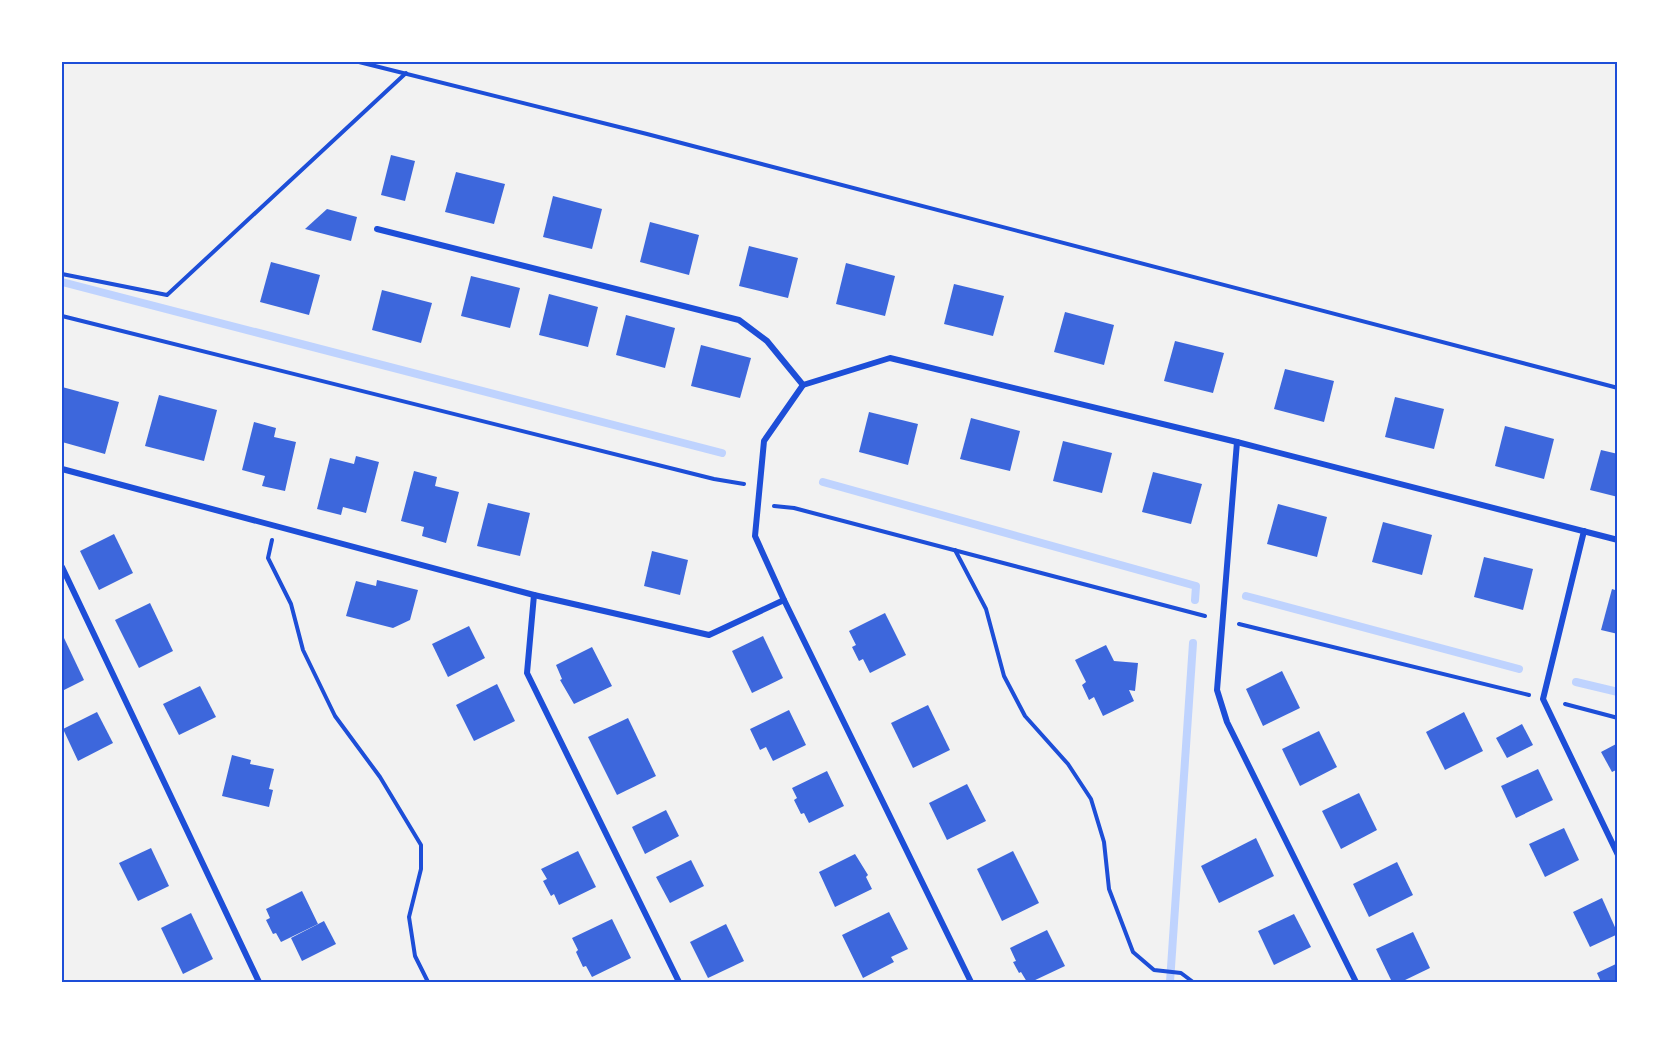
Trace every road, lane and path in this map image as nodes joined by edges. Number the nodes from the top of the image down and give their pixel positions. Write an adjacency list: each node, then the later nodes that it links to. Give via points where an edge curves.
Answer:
1 (358, 62): 2 (path)
2 (406, 72): 4 (path, via 167,295); 7 (path)
3 (377, 229): 6 (street, via 739,320 767,341)
4 (62, 274)
5 (62, 316): 10 (path, via 714,479)
6 (803, 385): 8 (street, via 890,358); 10 (street, via 764,441)
7 (1617, 388)
8 (1237, 442): 13 (street); 19 (street)
9 (62, 469): 12 (street)
10 (760, 487): 11 (street)
11 (758, 504): 15 (path, via 794,508); 18 (street, via 755,536)
12 (276, 526): 17 (street); 24 (path, via 268,558 291,604 303,650 335,716 380,777 421,845 419,878 409,917 414,956)
13 (1584, 531): 14 (street); 20 (street)
14 (1617, 540)
15 (955, 550): 19 (path); 27 (path, via 986,609 1004,676 1025,716 1068,764 1091,799 1104,842 1109,889 1133,952 1154,970 1181,973)
16 (62, 567): 23 (street)
17 (534, 595): 18 (street, via 709,635); 25 (street, via 527,673)
18 (784, 600): 26 (street)
19 (1224, 620): 20 (path); 28 (street, via 1217,690 1227,722)
20 (1543, 699): 21 (path); 22 (street)
21 (1617, 718)
22 (1617, 855)
23 (259, 982)
24 (428, 982)
25 (679, 982)
26 (971, 982)
27 (1193, 982)
28 (1356, 982)

